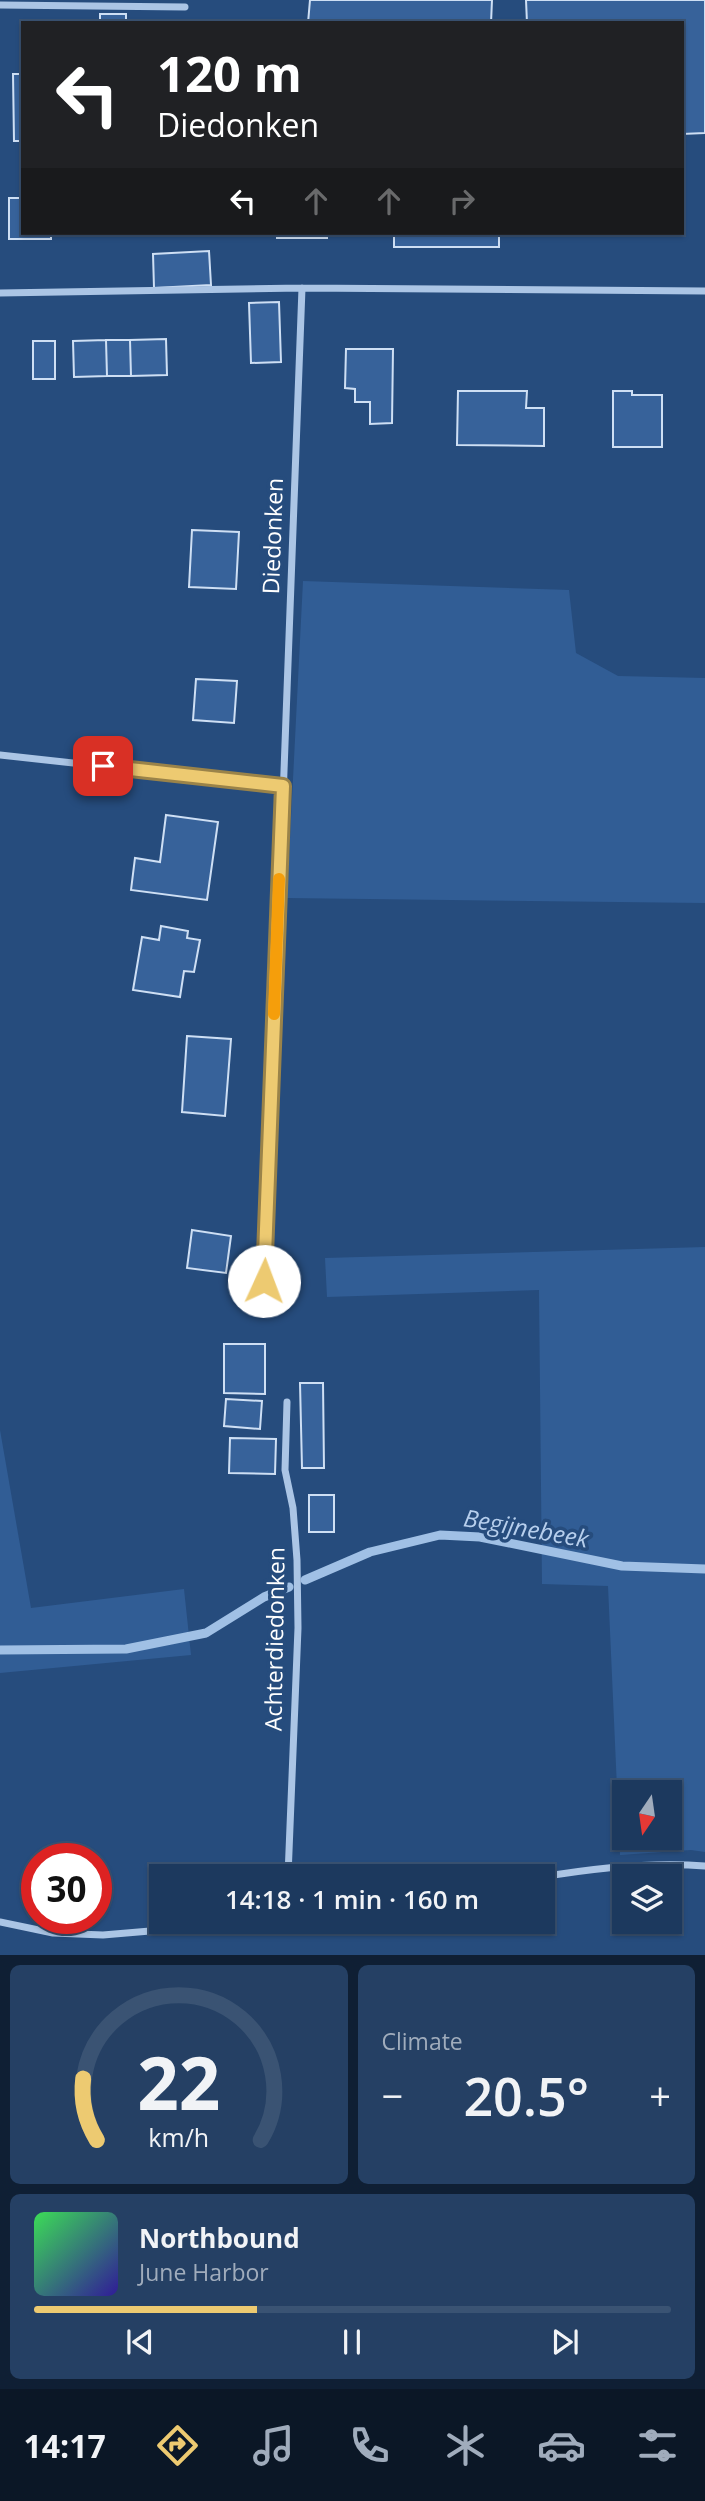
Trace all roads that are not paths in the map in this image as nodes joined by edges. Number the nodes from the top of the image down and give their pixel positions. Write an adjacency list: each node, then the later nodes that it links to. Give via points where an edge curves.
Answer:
1 (0, 5): 2 (street)
2 (185, 7)
3 (302, 288): 4 (street); 5 (street); 7 (street, Diedonken)
4 (705, 291)
5 (0, 293)
6 (0, 755): 7 (street)
7 (283, 786): 8 (street, Diedonken)
8 (264, 1281)
9 (287, 1402): 10 (street, Achterdiedonken, via 285,1470 293,1508 298,1628)
10 (288, 1864)
11 (705, 1866): 12 (street)
12 (555, 1875)
13 (0, 1923): 14 (street, via 53,1933)
14 (149, 1931)

